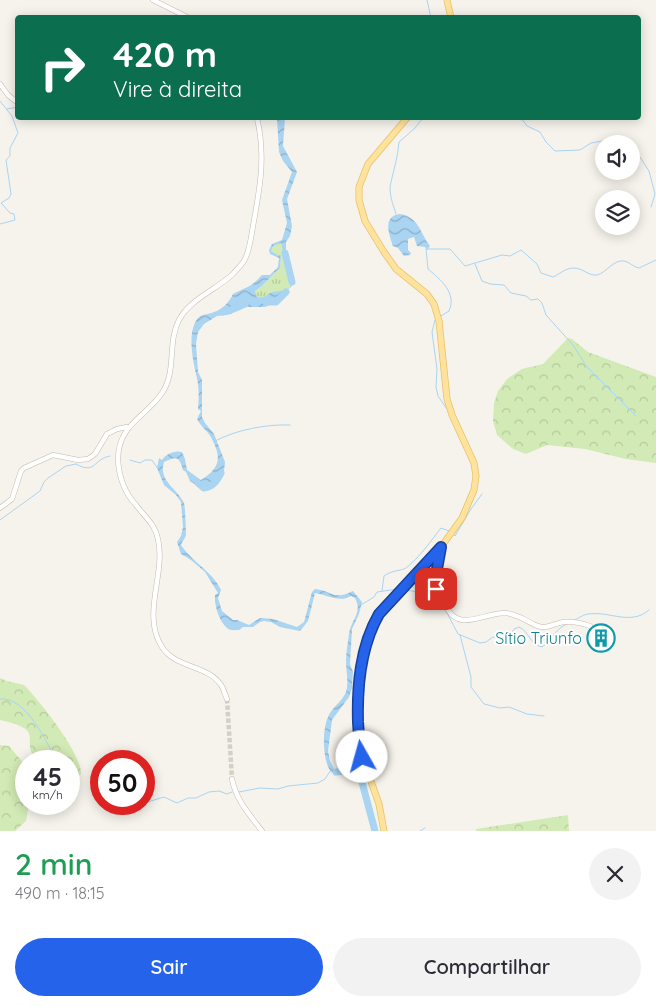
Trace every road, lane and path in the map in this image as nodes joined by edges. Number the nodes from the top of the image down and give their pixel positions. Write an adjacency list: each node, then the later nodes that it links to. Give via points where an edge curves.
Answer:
1 (153, 0): 3 (street)
2 (447, 0): 4 (main road)
3 (183, 15)
4 (450, 15)
5 (0, 84): 6 (street)
6 (15, 101)
7 (257, 120): 9 (street, via 262,140 262,169 246,258 231,276 189,306 182,316 174,336 168,382 158,398)
8 (405, 120): 11 (main road, via 368,164 359,187 359,200 366,221 384,252 434,304 439,320 447,399 474,463 476,483 472,496 462,518)
9 (128, 427): 10 (street, via 107,434 95,454 88,459 53,455 24,468 12,498); 13 (street, via 118,454 120,476 135,504 152,522 159,545 153,618 158,640 167,654 205,672 218,682)
10 (0, 508)
11 (441, 547): 12 (street, via 437,594 459,619 505,613 541,627 565,622); 16 (main road, via 379,614 364,653 358,691 360,753 379,804)
12 (590, 626)
13 (227, 700)
14 (232, 779): 15 (street, via 239,801)
15 (262, 831)
16 (384, 831)

